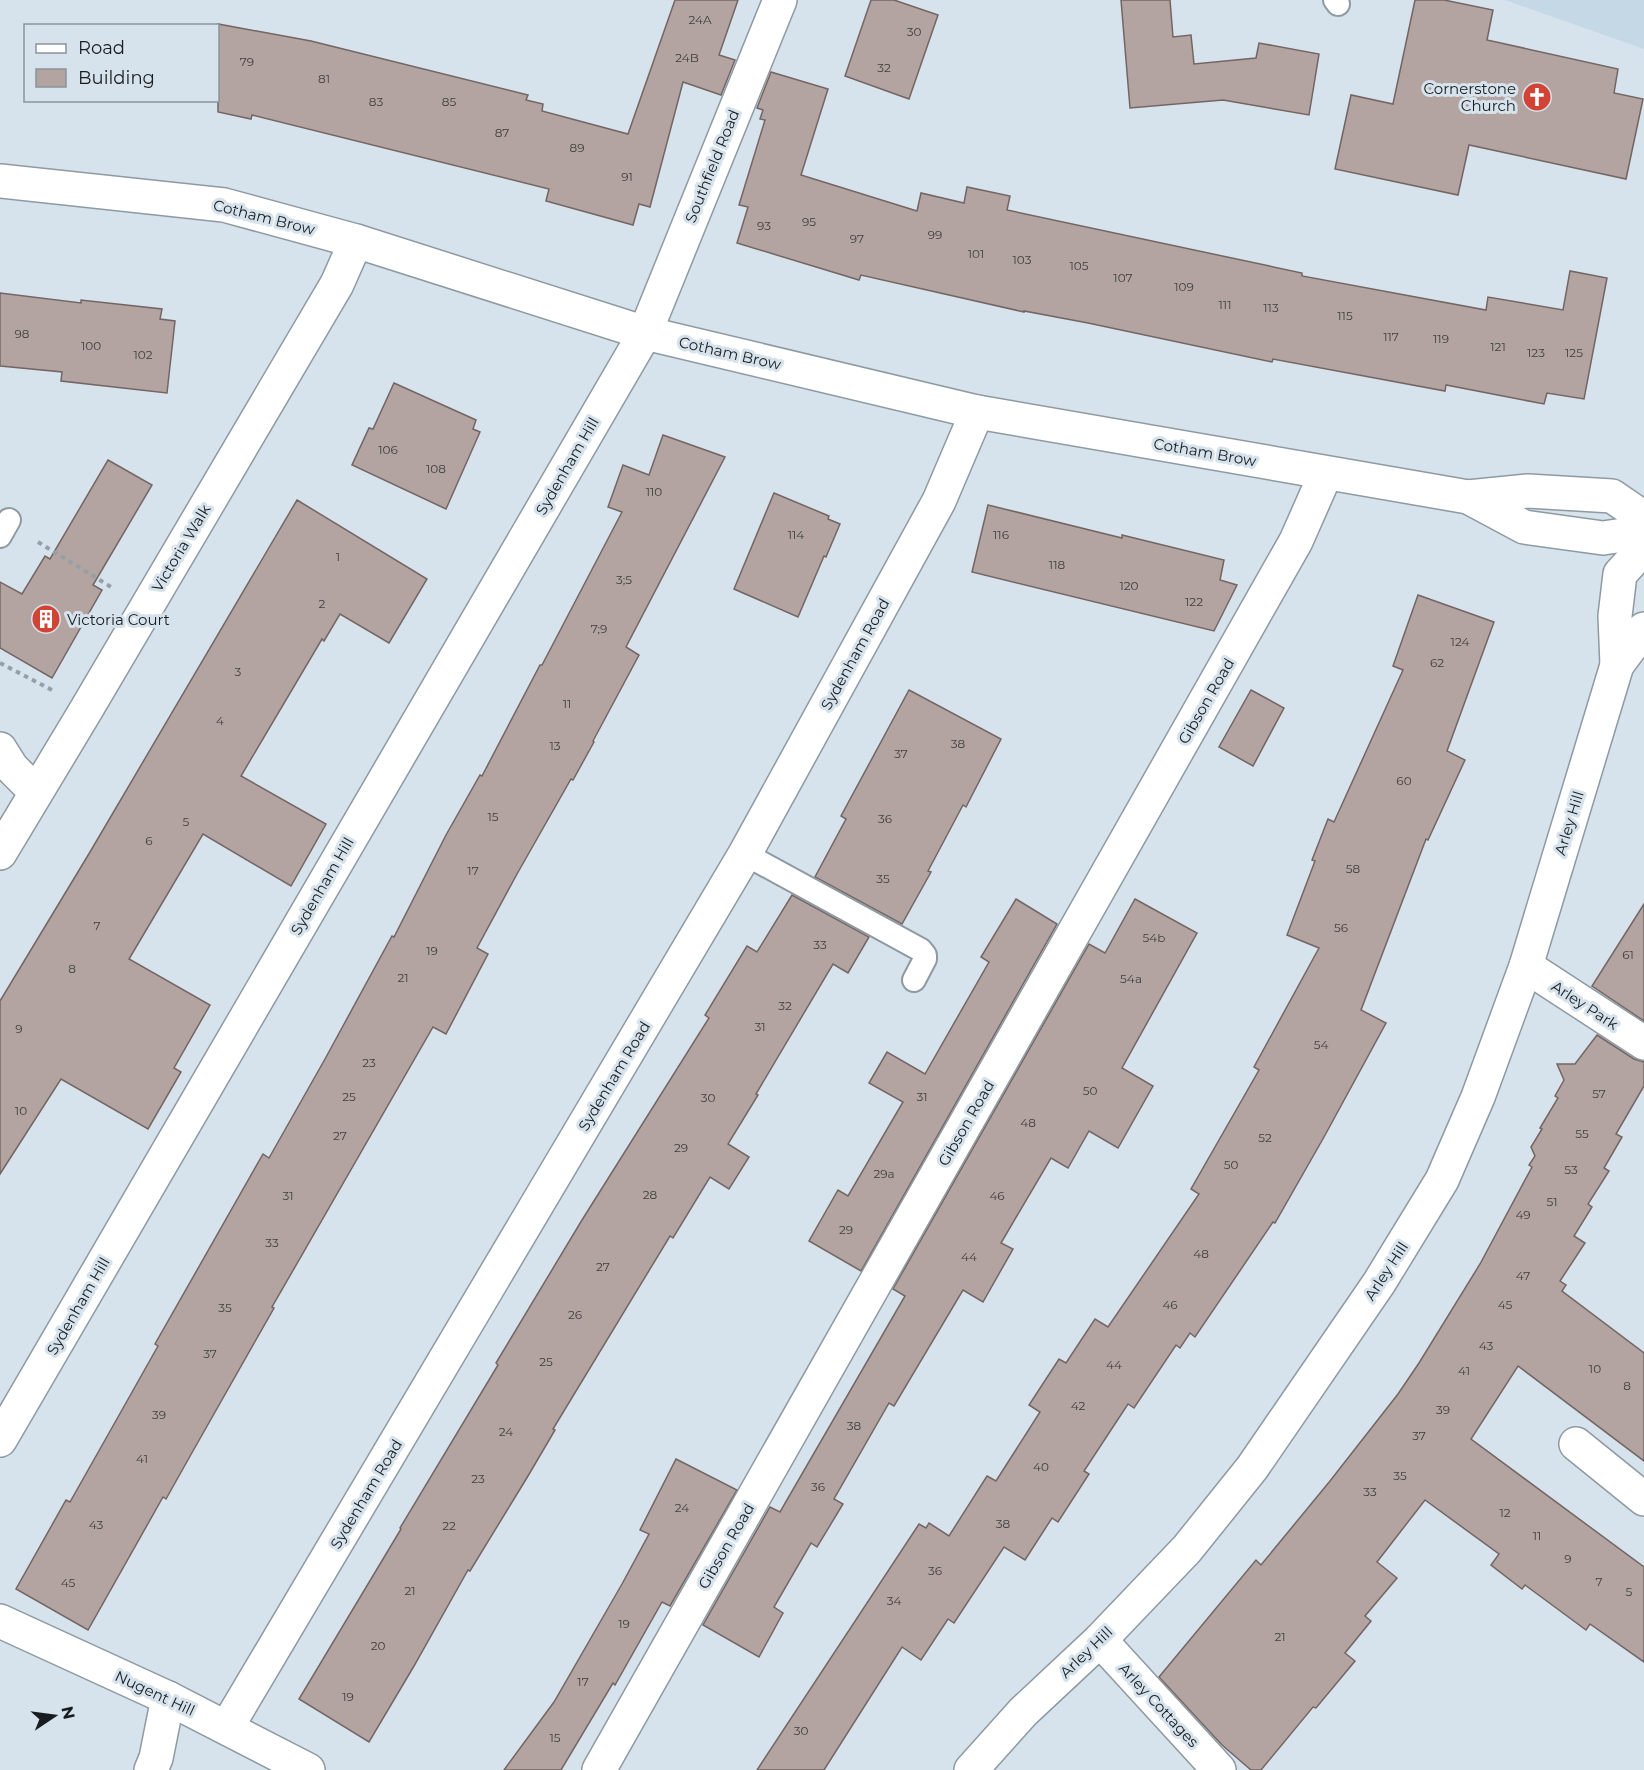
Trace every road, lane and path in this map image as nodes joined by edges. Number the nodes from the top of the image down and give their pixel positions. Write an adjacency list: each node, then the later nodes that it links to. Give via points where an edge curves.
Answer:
1 (780, 0): 4 (street, Southfield Road)
2 (0, 181): 3 (street, Cotham Brow, via 224,205)
3 (356, 241): 4 (street, Cotham Brow); 16 (street, Victoria Walk, via 337,284)
4 (645, 333): 5 (street, Cotham Brow); 24 (street, Sydenham Hill)
5 (977, 412): 6 (street, Cotham Brow); 20 (street, Sydenham Road, via 939,501)
6 (1326, 473): 7 (street, Cotham Brow); 33 (street, Gibson Road, via 1290,552)
7 (1468, 497): 8 (street, Cotham Brow, via 1528,491 1612,496); 9 (street, Cotham Brow, via 1524,526 1603,538)
8 (1644, 518)
9 (1644, 532)
10 (40, 544): 12 (path)
11 (1644, 548): 15 (street, Arley Hill, via 1620,574 1615,616)
12 (87, 571)
13 (1644, 630): 15 (street, Arley Hill)
14 (0, 663): 16 (path)
15 (1617, 665): 21 (street, Arley Hill)
16 (87, 710): 18 (street, Victoria Walk)
17 (0, 749): 18 (street)
18 (36, 792): 19 (street, Victoria Walk)
19 (0, 853)
20 (746, 854): 22 (lane, via 921,951 925,959); 30 (street, Sydenham Road)
21 (1526, 966): 23 (street, Arley Park); 28 (street, Arley Hill, via 1478,1097 1442,1180 1379,1283 1252,1468 1187,1549)
22 (914, 980)
23 (1644, 1043)
24 (0, 1440)
25 (1576, 1444): 26 (street)
26 (1644, 1498)
27 (0, 1621): 29 (street, Nugent Hill)
28 (1100, 1640): 34 (street, Arley Hill, via 1023,1712); 35 (street, Arley Cottages)
29 (168, 1698): 30 (street, Nugent Hill); 31 (street)
30 (227, 1727): 32 (street, Nugent Hill)
31 (151, 1770)
32 (308, 1770)
33 (599, 1770)
34 (971, 1770)
35 (1219, 1770)

